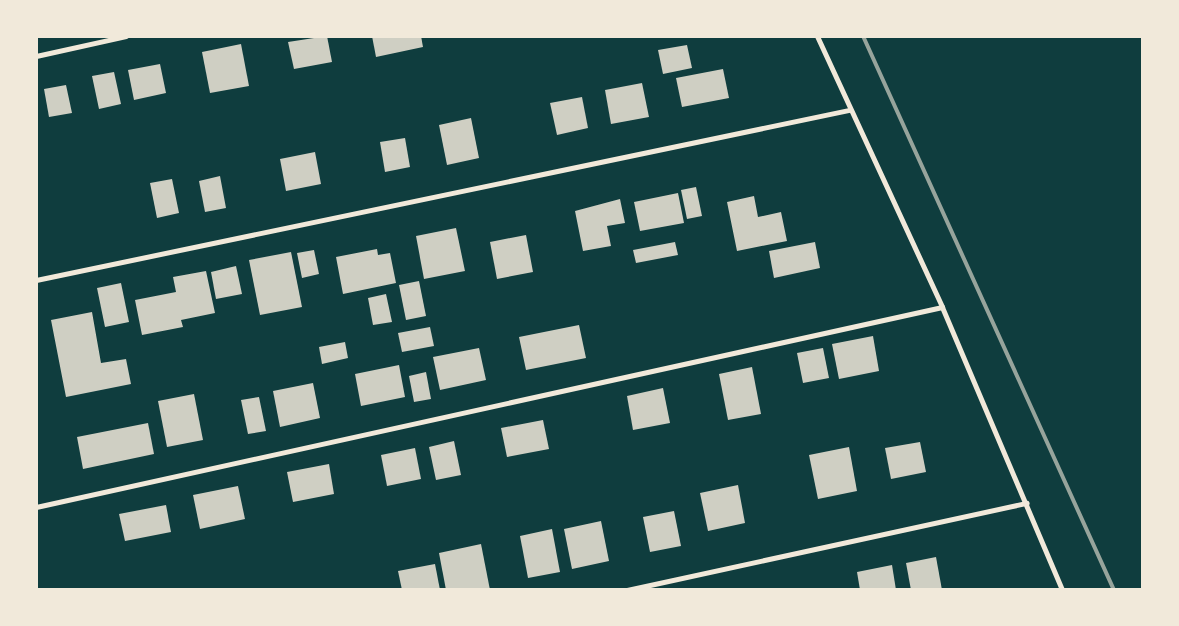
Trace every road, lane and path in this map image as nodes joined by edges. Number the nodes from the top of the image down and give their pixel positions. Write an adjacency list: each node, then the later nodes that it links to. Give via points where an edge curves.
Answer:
1 (126, 36): 3 (street)
2 (817, 36): 4 (street)
3 (36, 56)
4 (849, 110): 5 (street); 6 (street)
5 (36, 280)
6 (942, 307): 7 (street); 8 (street)
7 (1027, 502): 9 (street); 10 (street)
8 (36, 507)
9 (627, 590)
10 (1062, 590)

